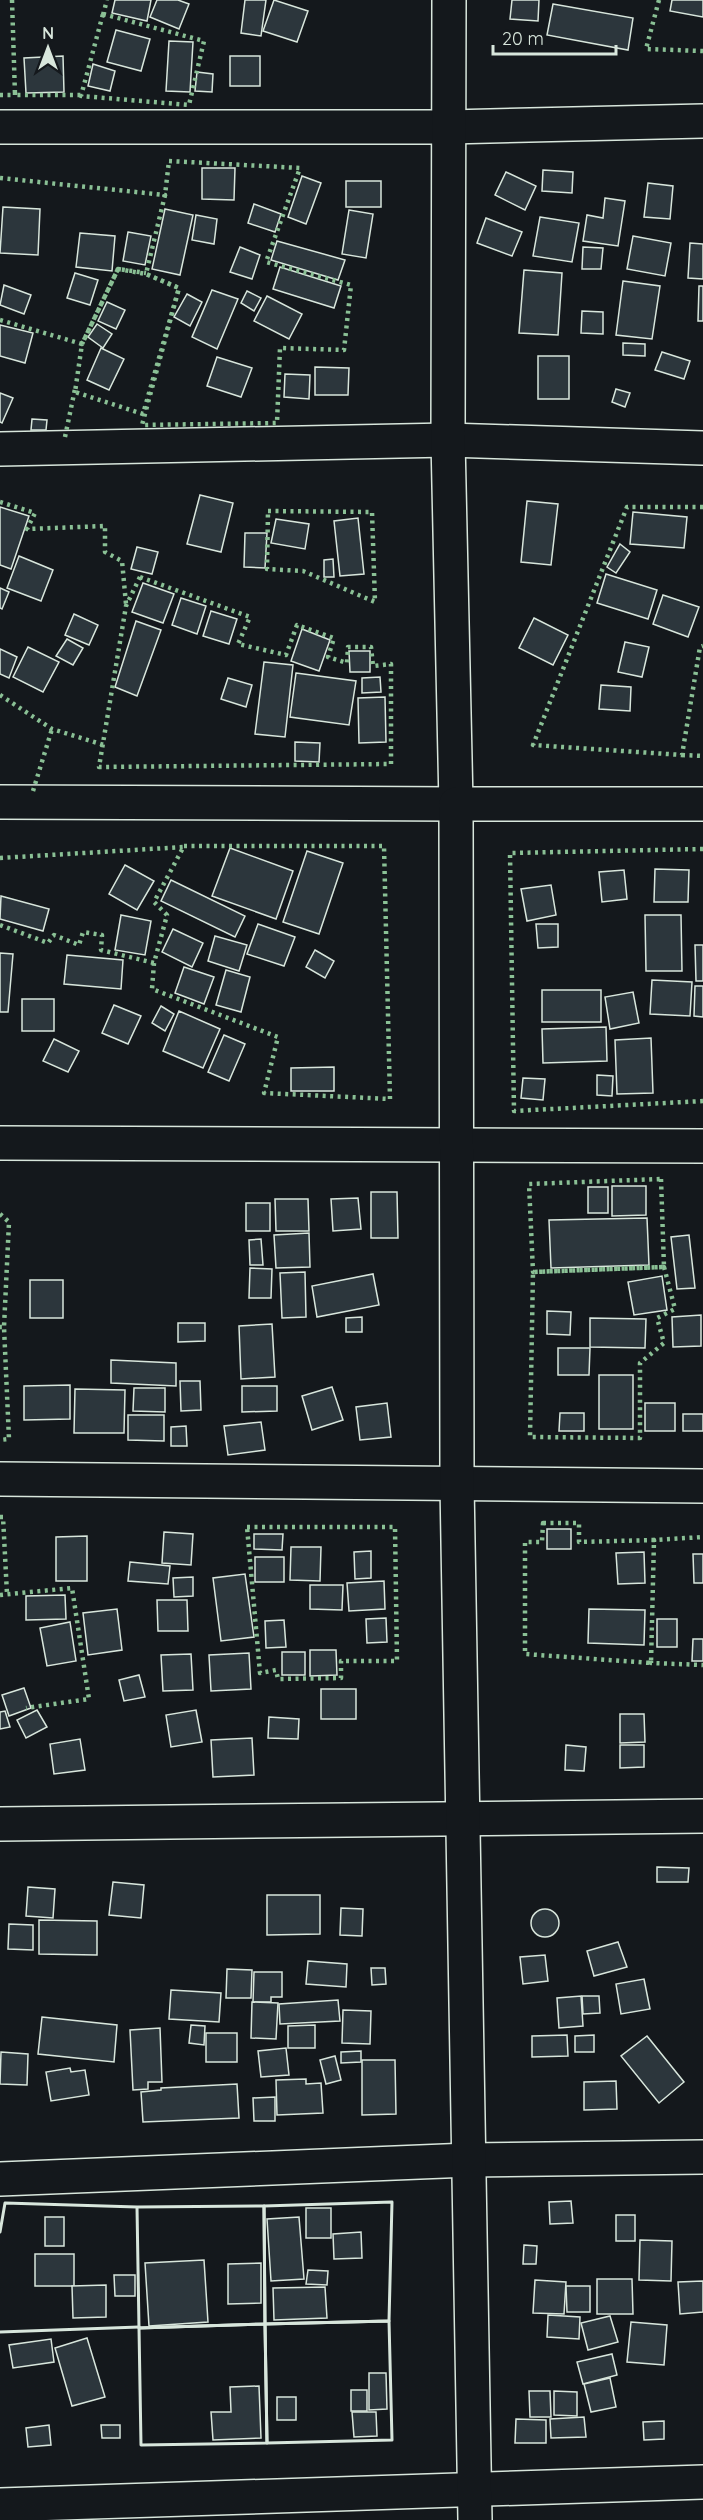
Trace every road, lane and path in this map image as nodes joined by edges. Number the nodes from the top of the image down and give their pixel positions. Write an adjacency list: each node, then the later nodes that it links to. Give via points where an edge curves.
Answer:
1 (449, 0): 4 (street)
2 (703, 121): 4 (street)
3 (0, 127): 4 (street)
4 (449, 127): 5 (street)
5 (448, 440): 6 (street); 7 (street); 9 (street)
6 (703, 448)
7 (0, 449)
8 (0, 802): 9 (street)
9 (456, 804): 10 (street); 12 (street)
10 (703, 804)
11 (0, 1143): 12 (street)
12 (456, 1145): 13 (street); 15 (street)
13 (703, 1146)
14 (0, 1479): 15 (street)
15 (457, 1484): 16 (street); 18 (street)
16 (703, 1486)
17 (703, 1816): 18 (street)
18 (463, 1818): 19 (street); 21 (street)
19 (0, 1824)
20 (703, 2157): 21 (street)
21 (469, 2160): 22 (street); 25 (street)
22 (0, 2179)
23 (703, 2482): 25 (street)
24 (0, 2505): 25 (street)
25 (475, 2505)

